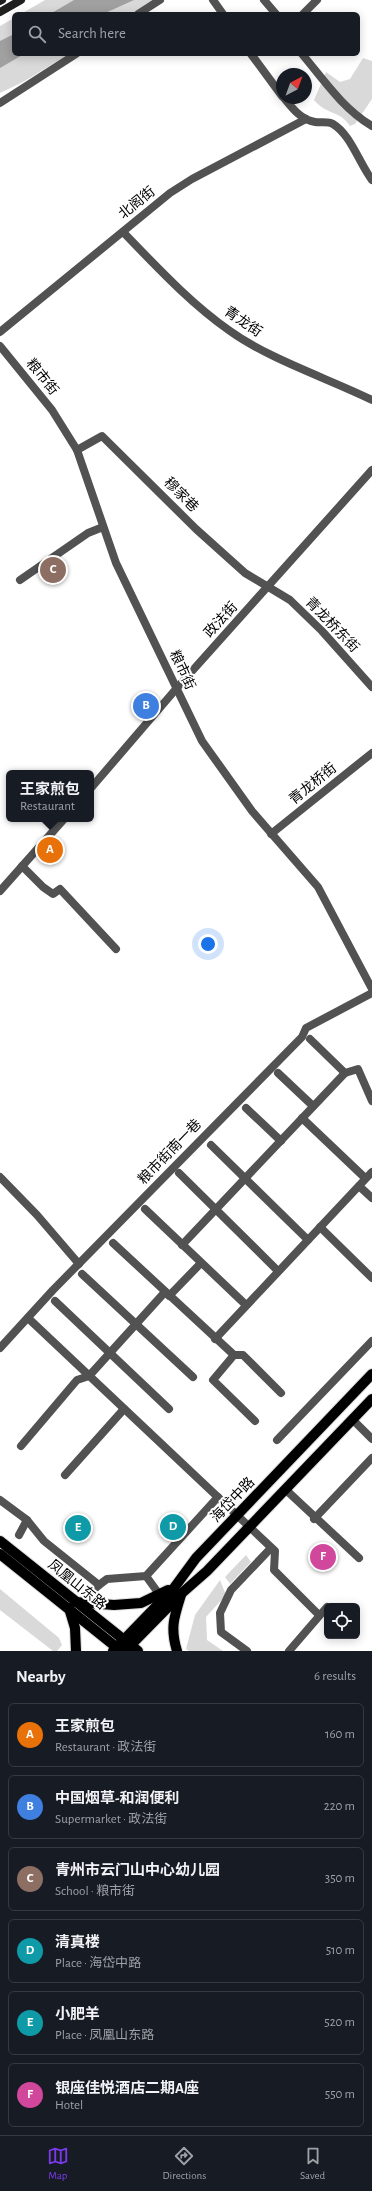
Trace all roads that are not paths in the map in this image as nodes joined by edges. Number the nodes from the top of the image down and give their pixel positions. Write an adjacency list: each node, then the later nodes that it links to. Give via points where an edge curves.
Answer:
1 (21, 0): 6 (main road)
2 (160, 0): 7 (street)
3 (213, 0): 8 (street)
4 (264, 0): 9 (street)
5 (317, 0): 10 (street)
6 (0, 12)
7 (141, 12)
8 (222, 12)
9 (274, 12)
10 (306, 12)
11 (73, 56): 15 (street)
12 (252, 56): 14 (street)
13 (304, 56): 18 (street, via 334,94)
14 (276, 88)
15 (0, 103)
16 (289, 104): 17 (street, via 296,113)
17 (306, 118): 19 (street, via 313,122 331,123 342,130); 20 (street, 北阁街, via 192,179 156,203)
18 (372, 126)
19 (372, 180)
20 (123, 232): 21 (street, 北阁街); 23 (street, 青龙街, via 189,297 230,331 261,350)
21 (0, 332)
22 (0, 346): 24 (street, 粮市街, via 52,410)
23 (372, 400)
24 (77, 450): 26 (street, 粮市街); 28 (street, 穆家巷, via 102,436 196,529 245,573)
25 (372, 470): 28 (street, 政法街)
26 (103, 527): 27 (street, via 88,533); 30 (street, 粮市街, via 116,563)
27 (20, 580)
28 (268, 587): 29 (street, 青龙桥东街, via 290,600 322,631); 30 (street, 政法街)
29 (372, 687)
30 (176, 689): 32 (street, 政法街); 34 (street, 粮市街, via 202,741)
31 (372, 753): 34 (street, 青龙桥街)
32 (94, 785)
33 (61, 822): 35 (street)
34 (271, 834): 38 (street, 粮市街, via 318,887)
35 (22, 866): 36 (street); 37 (street, via 53,894 60,889)
36 (0, 891)
37 (116, 949)
38 (372, 989)
39 (372, 993): 63 (street, 粮市街南一巷, via 306,1028 302,1037)
40 (310, 1039): 42 (street)
41 (278, 1072): 44 (street)
42 (345, 1073): 43 (street, via 358,1069); 44 (street)
43 (372, 1101)
44 (314, 1106): 46 (street)
45 (246, 1108): 47 (street)
46 (302, 1118): 47 (street); 51 (street)
47 (281, 1140): 53 (street)
48 (211, 1145): 53 (street)
49 (372, 1172): 54 (street)
50 (179, 1173): 57 (street)
51 (363, 1176)
52 (0, 1177): 63 (street, via 38,1215)
53 (246, 1178): 57 (street); 59 (street)
54 (359, 1186): 55 (street); 58 (street)
55 (372, 1198)
56 (145, 1208): 61 (street)
57 (216, 1210): 61 (street); 64 (street)
58 (320, 1227): 59 (street); 66 (street)
59 (308, 1240): 64 (street)
60 (113, 1243): 67 (street)
61 (182, 1245): 62 (street)
62 (201, 1263): 67 (street); 69 (street)
63 (79, 1264): 70 (street, 粮市街南一巷)
64 (278, 1271): 69 (street)
65 (82, 1274): 71 (street)
66 (372, 1278)
67 (167, 1294): 71 (street); 72 (street)
68 (55, 1301): 75 (street)
69 (246, 1305): 72 (street)
70 (28, 1318): 74 (street, 粮市街南一巷); 78 (street)
71 (136, 1324): 75 (street); 79 (street)
72 (215, 1339): 76 (street)
73 (372, 1340): 87 (street)
74 (0, 1348)
75 (110, 1352): 78 (street); 83 (street)
76 (234, 1356): 80 (street, via 243,1355); 85 (street, via 213,1380)
77 (372, 1374): 94 (main road, 海岱中路)
78 (89, 1376): 82 (street); 88 (street, via 77,1380)
79 (192, 1377)
80 (281, 1393)
81 (372, 1399): 84 (main road, 海岱中路)
82 (124, 1409): 90 (street); 92 (street)
83 (169, 1409)
84 (352, 1419): 86 (street); 91 (main road, 海岱中路)
85 (255, 1421)
86 (372, 1439)
87 (277, 1440)
88 (21, 1446)
89 (372, 1458): 95 (street)
90 (65, 1475)
91 (285, 1489): 97 (main road, 海岱中路); 102 (street)
92 (218, 1497): 94 (street); 103 (street)
93 (0, 1500): 96 (street)
94 (238, 1516): 97 (street); 105 (main road, 海岱中路, via 196,1558)
95 (314, 1519)
96 (27, 1520): 98 (street); 104 (street, via 44,1541)
97 (250, 1527): 100 (street); 105 (main road, 海岱中路, via 207,1571)
98 (19, 1535)
99 (0, 1541): 108 (main road, 凤凰山东路)
100 (271, 1548): 110 (street, via 275,1551 274,1570); 114 (street, via 231,1590 220,1613 221,1632)
101 (0, 1554): 108 (main road, 凤凰山东路)
102 (359, 1558)
103 (146, 1576): 104 (street, via 107,1578); 107 (street)
104 (99, 1585): 106 (street)
105 (178, 1590): 107 (main road); 111 (main road, 海岱中路); 113 (main road, via 173,1620 173,1637)
106 (90, 1593)
107 (159, 1594): 108 (main road, via 141,1602 128,1604)
108 (72, 1605): 111 (main road, 凤凰山东路); 112 (main road)
109 (324, 1610): 110 (street)
110 (319, 1615): 115 (street)
111 (124, 1648)
112 (76, 1651)
113 (177, 1651)
114 (247, 1651)
115 (289, 1651)

